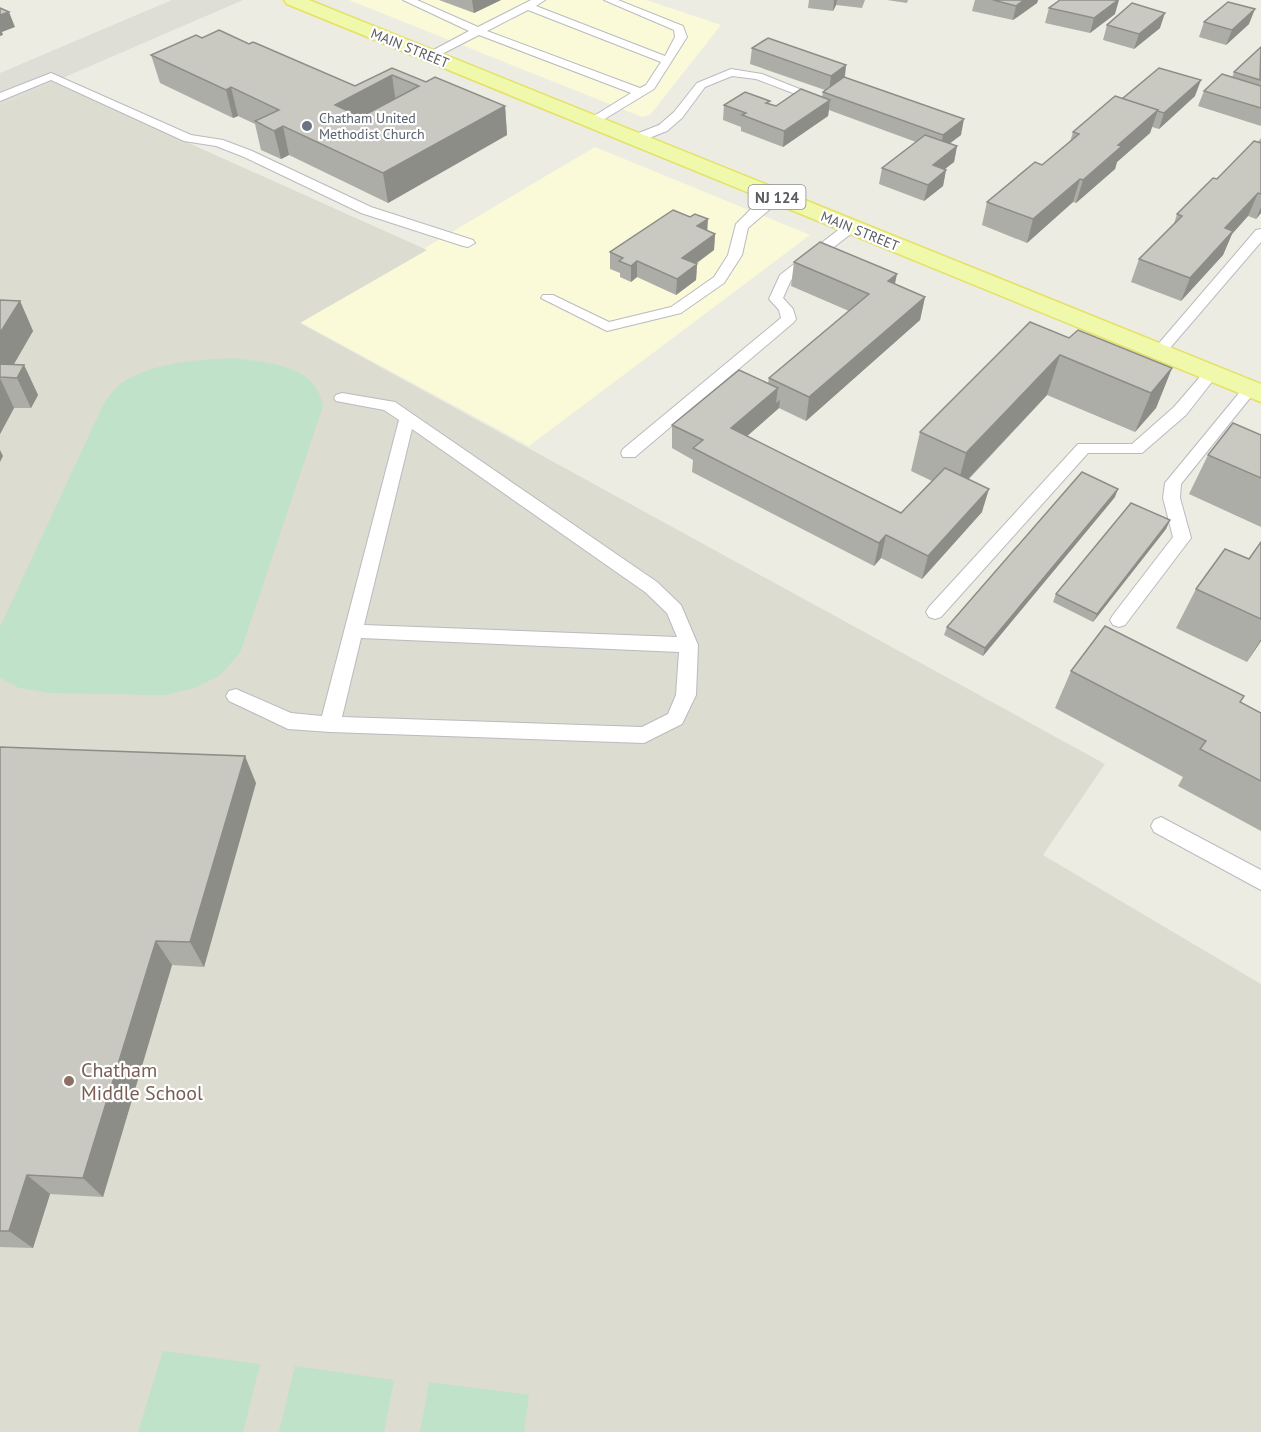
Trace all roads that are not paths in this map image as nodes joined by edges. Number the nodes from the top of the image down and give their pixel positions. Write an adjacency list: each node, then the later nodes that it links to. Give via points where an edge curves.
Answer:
1 (293, 0): 7 (main road, MAIN STREET / NJ 124)
2 (408, 0): 6 (lane)
3 (540, 0): 5 (lane)
4 (609, 0): 8 (lane, via 679,28 681,38)
5 (527, 6): 6 (lane); 8 (lane)
6 (480, 32): 7 (lane); 9 (lane)
7 (430, 56): 12 (main road, MAIN STREET / NJ 124)
8 (668, 61): 9 (lane, via 650,87)
9 (641, 93): 12 (lane)
10 (811, 96): 13 (lane, via 758,76 731,72 701,85 663,128)
11 (0, 97): 17 (lane, via 51,76 188,138 219,143 248,154 366,210)
12 (593, 122): 13 (main road, MAIN STREET / NJ 124)
13 (635, 139): 14 (main road, MAIN STREET / NJ 124)
14 (777, 197): 15 (main road, MAIN STREET / NJ 124); 18 (lane, via 741,227 735,255 719,280 676,310 607,327)
15 (851, 227): 19 (main road, MAIN STREET / NJ 124); 24 (lane, via 785,278 777,299 789,319)
16 (1261, 233): 19 (lane)
17 (468, 243)
18 (548, 298)
19 (1159, 352): 20 (main road, MAIN STREET / NJ 124)
20 (1210, 374): 21 (main road, MAIN STREET / NJ 124); 25 (lane, via 1180,411 1136,449 1084,448)
21 (1255, 392): 26 (lane, via 1173,483 1169,496 1181,524 1182,538)
22 (342, 398): 23 (lane, via 389,406)
23 (407, 418): 27 (lane); 28 (lane, via 651,587 675,610)
24 (629, 453)
25 (935, 612)
26 (1119, 620)
27 (353, 631): 28 (lane); 30 (lane)
28 (689, 645): 30 (lane, via 686,694 675,719 645,735)
29 (236, 696): 30 (lane, via 288,721)
30 (330, 724)
31 (1161, 826): 32 (lane)
32 (1261, 881)

